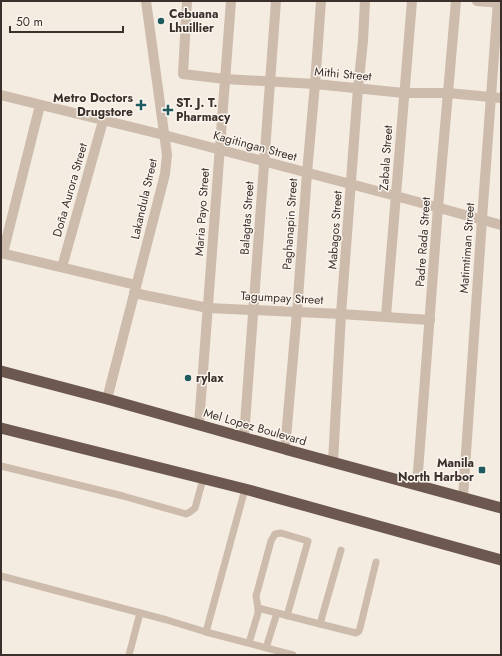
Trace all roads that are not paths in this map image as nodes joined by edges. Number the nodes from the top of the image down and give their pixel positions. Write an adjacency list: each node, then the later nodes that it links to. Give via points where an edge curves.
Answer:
1 (146, 1): 21 (street, Lakandula Street)
2 (187, 1): 11 (street, Mithi Street, via 183,74)
3 (231, 1): 11 (street, Maria Payo Street)
4 (276, 1): 12 (street, Balagtas Street)
5 (321, 1): 13 (street, Paghanapin Street)
6 (366, 1): 14 (street, Mabagos Street)
7 (412, 1): 15 (street, Zabala Street)
8 (456, 1): 16 (street, Padre Rada Street)
9 (477, 1): 10 (street)
10 (499, 2): 18 (street, Matimtiman Street)
11 (225, 79): 12 (street, Mithi Street); 22 (street, Maria Payo Street)
12 (270, 82): 13 (street, Mithi Street); 23 (street, Balagtas Street)
13 (315, 84): 14 (street, Mithi Street); 24 (street, Paghanapin Street)
14 (358, 88): 15 (street, Mithi Street); 25 (street, Mabagos Street)
15 (404, 93): 16 (street, Mithi Street); 26 (street, Zabala Street)
16 (448, 93): 18 (street, Mithi Street); 27 (street, Padre Rada Street)
17 (1, 95): 19 (street, Kagitingan Street)
18 (496, 98): 28 (street, Matimtiman Street)
19 (40, 105): 20 (street, Kagitingan Street); 30 (street)
20 (103, 121): 21 (street, Kagitingan Street); 31 (street, Doña Aurora Street)
21 (164, 136): 22 (street, Kagitingan Street); 32 (street, Lakandula Street, via 167,155 165,174)
22 (220, 150): 23 (street, Kagitingan Street); 33 (street, Maria Payo Street)
23 (264, 162): 24 (street, Kagitingan Street); 34 (street, Balagtas Street)
24 (307, 173): 25 (street, Kagitingan Street); 35 (street, Paghanapin Street)
25 (351, 184): 26 (street, Kagitingan Street); 36 (street, Mabagos Street)
26 (396, 196): 27 (street, Kagitingan Street); 37 (street, Zabala Street)
27 (438, 207): 28 (street, Kagitingan Street); 38 (street, Padre Rada Street)
28 (482, 219): 29 (street, Kagitingan Street); 50 (street, Matimtiman Street)
29 (501, 225)
30 (2, 253): 31 (street, Tagumpay Street)
31 (62, 267): 32 (street, Tagumpay Street)
32 (135, 289): 33 (street, Tagumpay Street); 40 (street, Lakandula Street)
33 (208, 308): 34 (street, Tagumpay Street); 41 (street, Maria Payo Street)
34 (253, 310): 35 (street, Tagumpay Street); 43 (street, Balagtas Street)
35 (297, 312): 36 (street, Tagumpay Street); 44 (street, Paghanapin Street)
36 (341, 314): 37 (street, Tagumpay Street); 45 (street, Mabagos Street)
37 (386, 316): 38 (street, Tagumpay Street)
38 (430, 320): 48 (street, Padre Rada Street)
39 (1, 371): 40 (highway, Mel Lopez Boulevard)
40 (107, 399): 41 (highway, Mel Lopez Boulevard)
41 (199, 424): 43 (highway, Mel Lopez Boulevard)
42 (1, 428): 47 (highway)
43 (244, 437): 44 (highway, Mel Lopez Boulevard)
44 (285, 448): 45 (highway, Mel Lopez Boulevard)
45 (333, 462): 48 (highway, Mel Lopez Boulevard)
46 (1, 466): 47 (lane, via 186,514 195,508)
47 (203, 479): 49 (highway)
48 (417, 485): 50 (highway, Mel Lopez Boulevard)
49 (245, 489): 53 (highway); 61 (lane)
50 (463, 497): 51 (highway, Mel Lopez Boulevard)
51 (501, 508)
52 (341, 550): 60 (lane)
53 (501, 560)
54 (376, 562): 60 (lane, via 359,631)
55 (1, 576): 57 (lane)
56 (258, 608): 58 (lane); 59 (lane, via 256,596 271,541 275,534 290,535 308,541); 62 (lane)
57 (140, 613): 61 (lane); 64 (lane)
58 (277, 613): 59 (lane); 63 (lane)
59 (287, 616): 60 (lane)
60 (320, 624)
61 (206, 632): 62 (lane)
62 (249, 643): 63 (lane)
63 (266, 648): 65 (lane)
64 (129, 655)
65 (293, 655)

